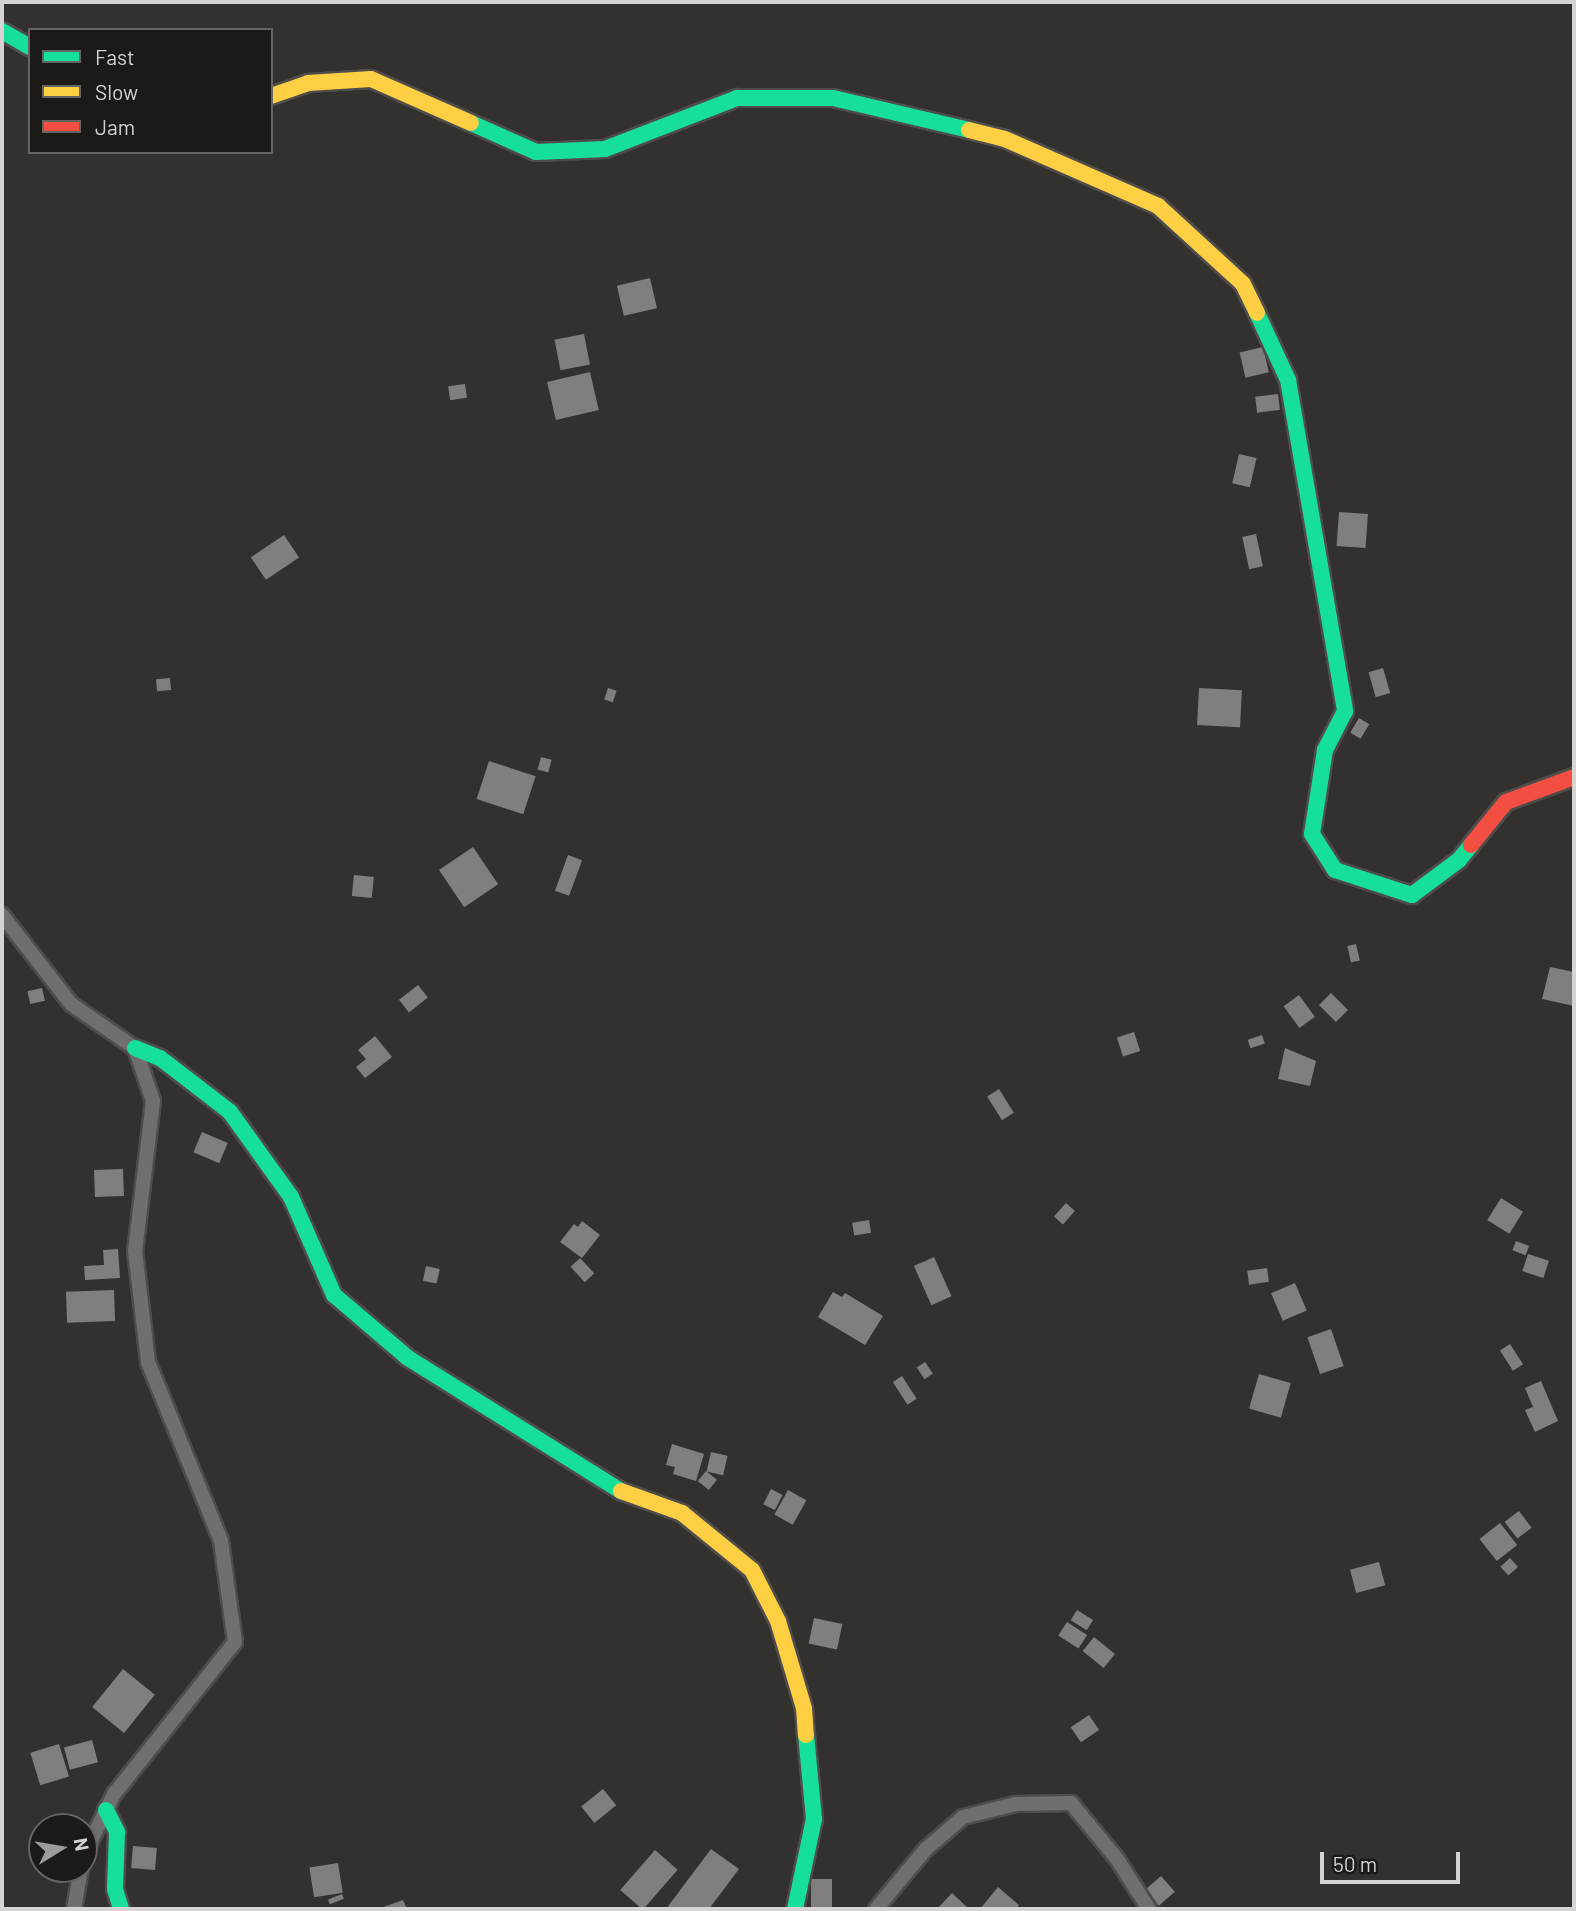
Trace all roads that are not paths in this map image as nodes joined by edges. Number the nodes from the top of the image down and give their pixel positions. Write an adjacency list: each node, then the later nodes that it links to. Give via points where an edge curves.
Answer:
1 (2, 31): 2 (street)
2 (28, 46)
3 (273, 95): 4 (street, via 308,83 371,79 536,152 605,149 737,98 833,98 1005,139 1158,206 1242,284 1288,380 1345,712 1325,750 1312,834 1335,870 1412,895 1459,860 1506,802)
4 (1574, 777)
5 (2, 915): 6 (street, via 71,1004)
6 (135, 1048): 7 (street, via 153,1101 135,1251 148,1362 221,1541 235,1642); 12 (street, via 160,1058 230,1112 291,1197 334,1295 408,1358 624,1493 682,1513 752,1570 778,1621 803,1708 814,1819)
7 (106, 1810): 8 (street); 11 (street, via 117,1832 115,1889)
8 (98, 1826)
9 (79, 1883): 10 (street)
10 (74, 1909)
11 (121, 1909)
12 (795, 1909)
13 (876, 1909): 14 (street, via 926,1849 963,1816 1016,1804 1071,1803 1117,1859)
14 (1149, 1909)

